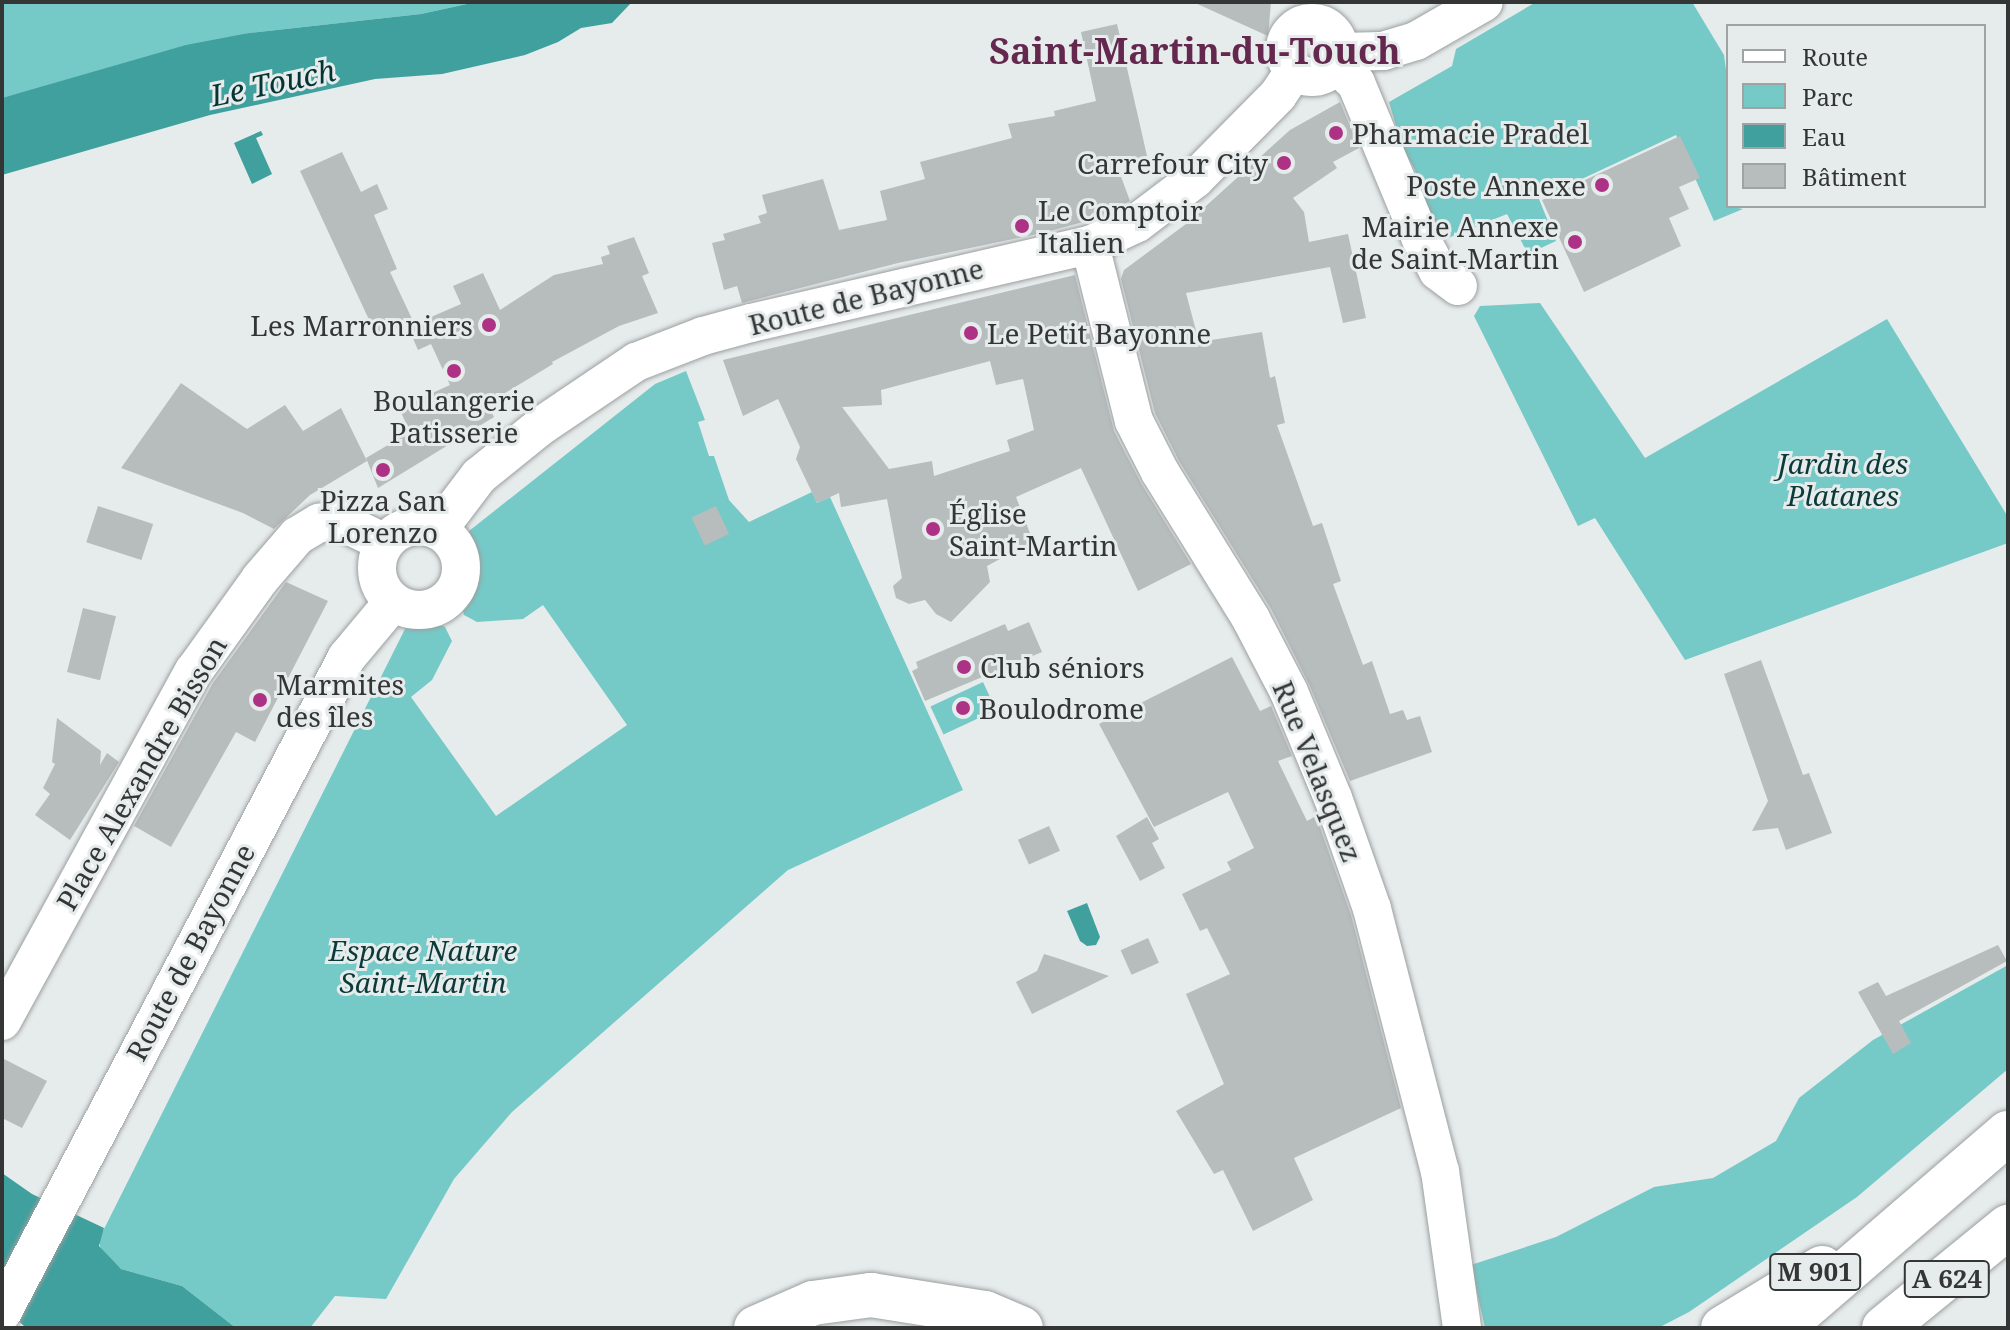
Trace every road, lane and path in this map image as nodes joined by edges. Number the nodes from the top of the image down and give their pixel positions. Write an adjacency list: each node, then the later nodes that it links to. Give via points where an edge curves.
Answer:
1 (1484, 2): 3 (street, via 1416,41)
2 (1304, 13): 3 (street, via 1330,28 1338,39); 4 (street, via 1285,45)
3 (1338, 58): 4 (street, via 1316,78); 6 (street, via 1356,83 1421,239 1438,271)
4 (1294, 71): 5 (street, Route de Bayonne, via 1278,95 1195,179 1158,209)
5 (1090, 245): 7 (street, Route de Bayonne, via 751,323 636,362 541,426 479,476); 17 (street, Rue Velasquez, via 1134,421 1289,692 1367,895 1440,1171)
6 (1458, 286)
7 (438, 530): 8 (street, via 409,527); 9 (street, via 460,559 452,594 427,610 409,610)
8 (385, 543): 9 (street, via 376,574); 10 (street, Place Alexandre Bisson, via 340,521 319,523 297,536 260,579 194,671)
9 (393, 602): 14 (street, Route de Bayonne, via 347,657)
10 (2, 1021)
11 (2008, 1133): 12 (highway, A 624)
12 (1908, 1220): 18 (highway, M 901); 19 (highway, A 624)
13 (2008, 1227): 20 (highway, A 624)
14 (2, 1313)
15 (756, 1328): 16 (highway, via 813,1303 871,1295 985,1313)
16 (1021, 1328)
17 (1462, 1328)
18 (1723, 1328)
19 (1781, 1328)
20 (1884, 1328)

